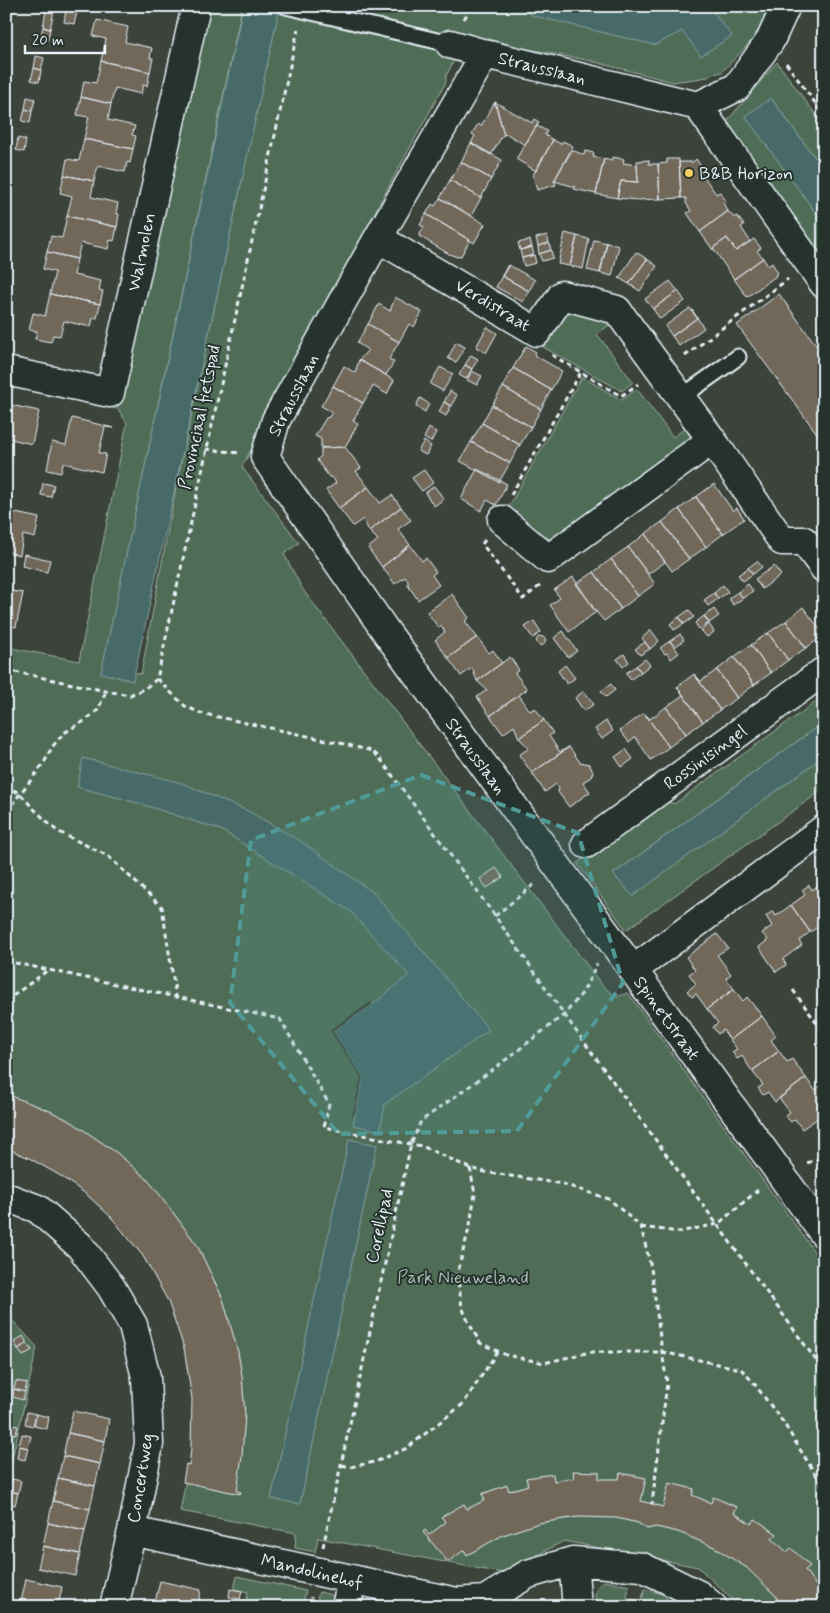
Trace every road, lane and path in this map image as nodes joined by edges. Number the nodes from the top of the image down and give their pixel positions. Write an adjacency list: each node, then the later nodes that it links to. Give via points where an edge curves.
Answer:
1 (196, 6): 14 (street, Walmolen, via 110,393)
2 (786, 6): 4 (street)
3 (294, 8): 5 (lane); 18 (path, Provinciaal fietspad)
4 (770, 42): 7 (street, via 737,87); 8 (path)
5 (450, 44): 6 (street)
6 (484, 54): 7 (street, Strausslaan); 9 (street, Strausslaan)
7 (698, 106): 10 (street)
8 (824, 115)
9 (378, 238): 12 (street, Verdistraat); 19 (street, Strausslaan, via 276,420)
10 (808, 262): 11 (street); 15 (path, via 765,297)
11 (824, 284)
12 (537, 332): 15 (path, via 533,345 621,396); 15 (street, Verdistraat, via 562,295 617,310)
13 (738, 357): 16 (lane)
14 (6, 371)
15 (661, 371): 16 (street, Verdistraat)
16 (680, 398): 17 (street, Verdistraat)
17 (712, 440): 20 (street, via 548,559); 21 (street, Verdistraat, via 782,540 804,541)
18 (206, 448): 19 (path); 24 (path, Provinciaal fietspad)
19 (264, 457): 34 (street, Strausslaan, via 386,633)
20 (502, 520)
21 (824, 568)
22 (6, 670): 25 (path)
23 (824, 671): 30 (street, Rossinisingel)
24 (157, 679): 25 (path, via 130,695); 38 (path, via 185,706 200,713 340,743 372,751 380,757)
25 (106, 691): 27 (path, via 98,710 64,733)
26 (6, 785): 27 (path)
27 (20, 794): 28 (path); 36 (path, via 57,831 108,856 162,907)
28 (6, 812)
29 (824, 829): 34 (street, Spinetstraat)
30 (586, 844)
31 (6, 962): 33 (path)
32 (596, 964): 38 (path, Corellipad, via 583,992)
33 (48, 970): 36 (path); 37 (path)
34 (633, 970): 42 (street, Spinetstraat)
35 (793, 990): 39 (path)
36 (176, 997): 40 (path, via 280,1019 329,1104 324,1127)
37 (6, 1001)
38 (565, 1014): 40 (path, Corellipad, via 421,1121); 44 (path)
39 (824, 1033)
40 (411, 1144): 41 (path); 50 (path, Corellipad)
41 (470, 1168): 45 (path, via 564,1184 609,1199); 47 (path, via 475,1194 457,1274 462,1307 480,1343)
42 (780, 1173): 44 (path); 46 (street, Spinetstraat)
43 (6, 1197): 53 (street, Concertweg, via 38,1209 80,1246 111,1287 133,1325 146,1377 149,1444)
44 (718, 1224): 45 (path, via 679,1232); 49 (path)
45 (641, 1227): 48 (path, via 651,1268)
46 (824, 1234)
47 (498, 1351): 48 (path, via 544,1363 590,1352); 50 (path, via 463,1404 406,1448 375,1462 350,1468)
48 (662, 1352): 51 (path, via 741,1369 783,1422); 52 (path, via 667,1383)
49 (824, 1371)
50 (342, 1465): 55 (path, Corellipad)
51 (824, 1488)
52 (652, 1504)
53 (132, 1531): 55 (street, Mandolinehof); 58 (street, Concertweg)
54 (574, 1561): 56 (street, Mandolinehof, via 528,1574 484,1600 456,1602); 57 (street, Mandolinehof, via 642,1567); 60 (street)
55 (317, 1572): 56 (street, Mandolinehof)
56 (352, 1580): 59 (street)
57 (701, 1603)
58 (114, 1607)
59 (346, 1607)
60 (576, 1607)

